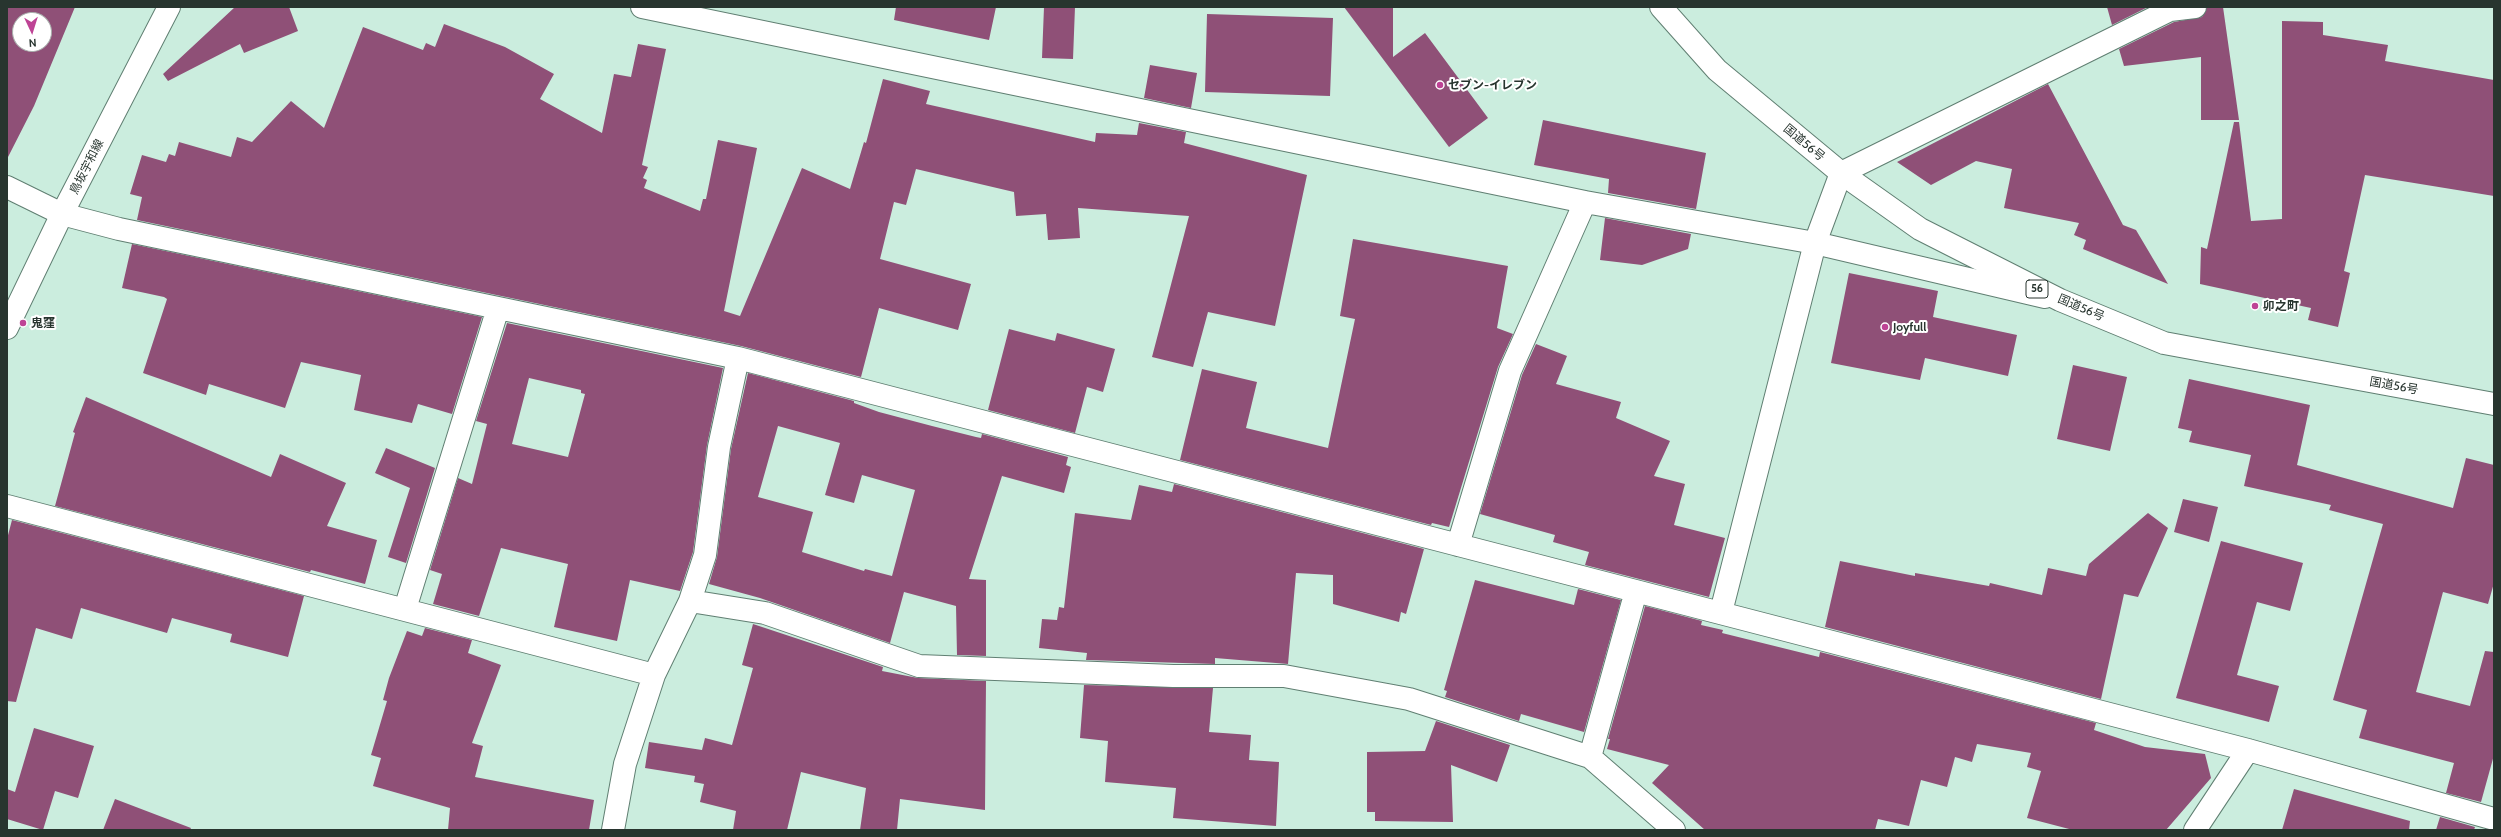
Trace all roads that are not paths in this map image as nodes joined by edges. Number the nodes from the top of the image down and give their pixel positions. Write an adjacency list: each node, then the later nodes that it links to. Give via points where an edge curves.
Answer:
1 (169, 7): 8 (main road, 鳥坂宇和線)
2 (642, 7): 7 (main road)
3 (1661, 7): 5 (main road, 国道56号 / 56, via 1717,70)
4 (2196, 7): 5 (main road, via 2170,10)
5 (1841, 173): 9 (main road); 10 (main road, 国道56号 / 56, via 1920,229)
6 (7, 187): 8 (main road)
7 (1585, 202): 9 (main road); 16 (main road, via 1510,372)
8 (62, 214): 11 (main road, via 119,229); 12 (main road, 鳥坂宇和線)
9 (1815, 243): 10 (main road); 20 (main road)
10 (2060, 300): 14 (main road, 国道56号 / 56, via 2164,343)
11 (498, 308): 13 (main road); 19 (main road)
12 (7, 328)
13 (738, 358): 16 (main road); 18 (main road, via 719,446 705,555)
14 (2494, 404)
15 (7, 506): 19 (main road)
16 (1458, 545): 17 (main road)
17 (1636, 591): 20 (main road); 23 (main road)
18 (690, 601): 21 (main road); 23 (main road, via 765,613 919,666 1173,676 1284,676 1409,699)
19 (406, 609): 21 (main road)
20 (1721, 612): 22 (main road)
21 (654, 675): 25 (main road, via 625,764)
22 (2248, 750): 24 (main road); 27 (main road)
23 (1590, 757): 26 (main road)
24 (2494, 819)
25 (613, 830)
26 (1674, 830)
27 (2195, 830)

